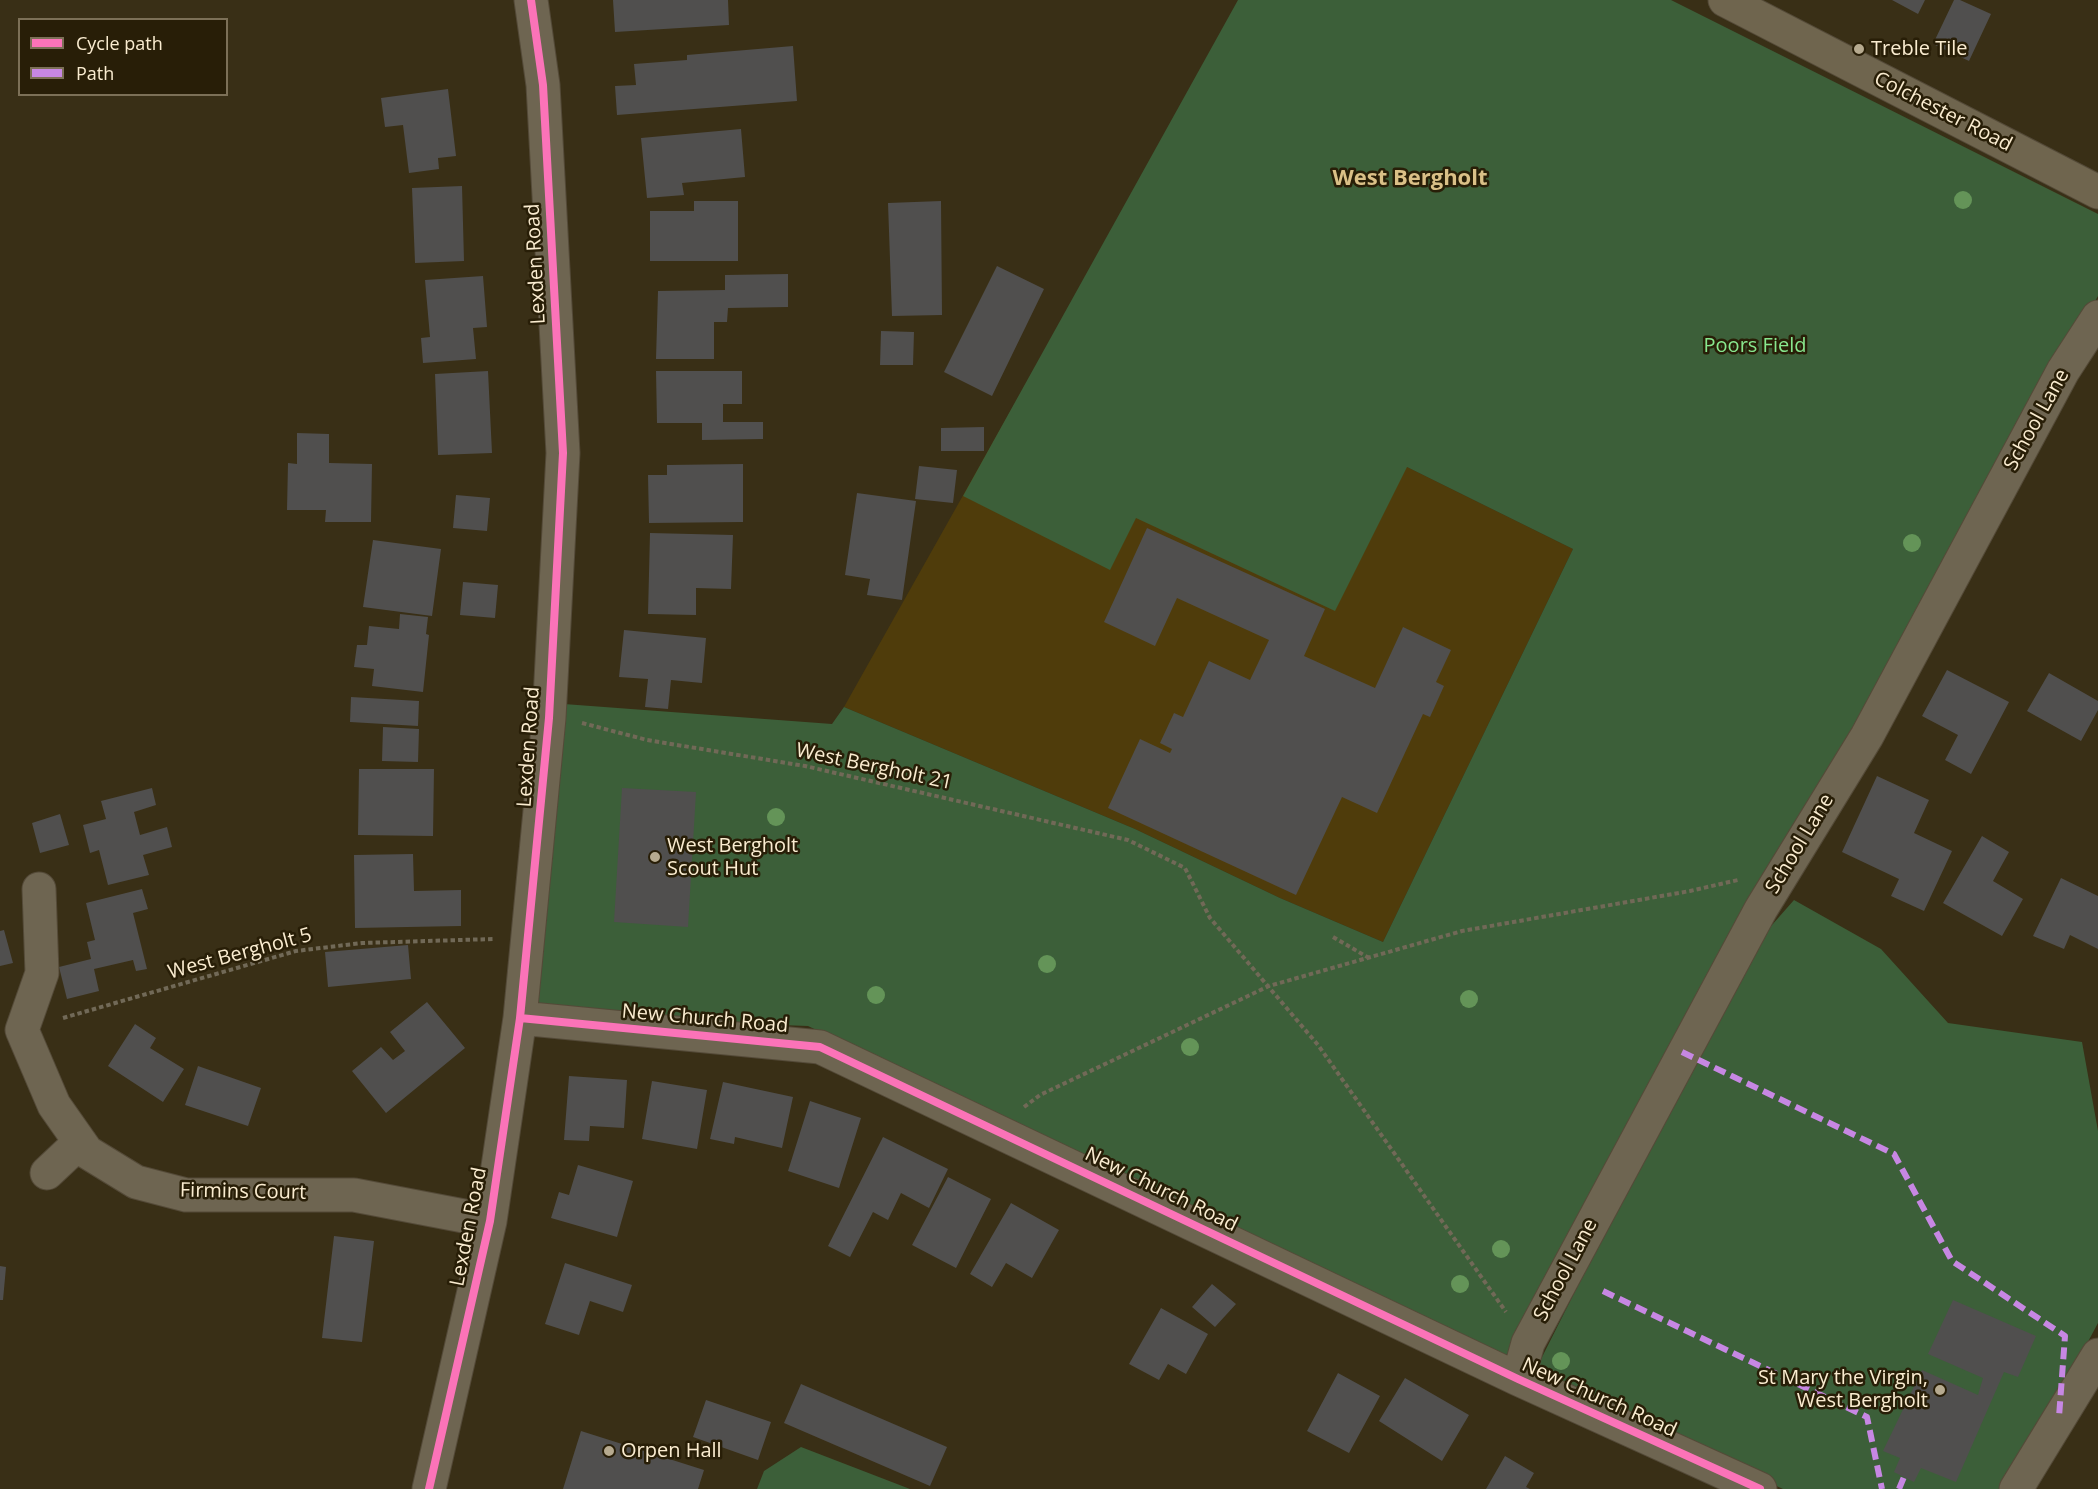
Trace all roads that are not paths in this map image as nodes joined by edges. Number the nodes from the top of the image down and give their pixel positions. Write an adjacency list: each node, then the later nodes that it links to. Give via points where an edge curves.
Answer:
1 (531, 0): 6 (street, Lexden Road, via 543,85 563,453 549,718)
2 (1725, 0): 3 (main road, Colchester Road)
3 (2098, 192)
4 (2098, 317): 11 (street, School Lane, via 2063,371 1867,736 1761,909 1528,1343)
5 (39, 889): 7 (street, Firmins Court, via 42,973 24,1039 54,1106)
6 (520, 1018): 9 (street, Lexden Road); 11 (street, New Church Road, via 820,1047)
7 (80, 1142): 8 (street); 9 (street, Firmins Court, via 87,1152 136,1182 186,1195 354,1195)
8 (47, 1173)
9 (490, 1221): 12 (street, Lexden Road)
10 (2098, 1354): 14 (street)
11 (1518, 1379): 13 (street, New Church Road)
12 (429, 1489)
13 (1760, 1489)
14 (2016, 1489)

